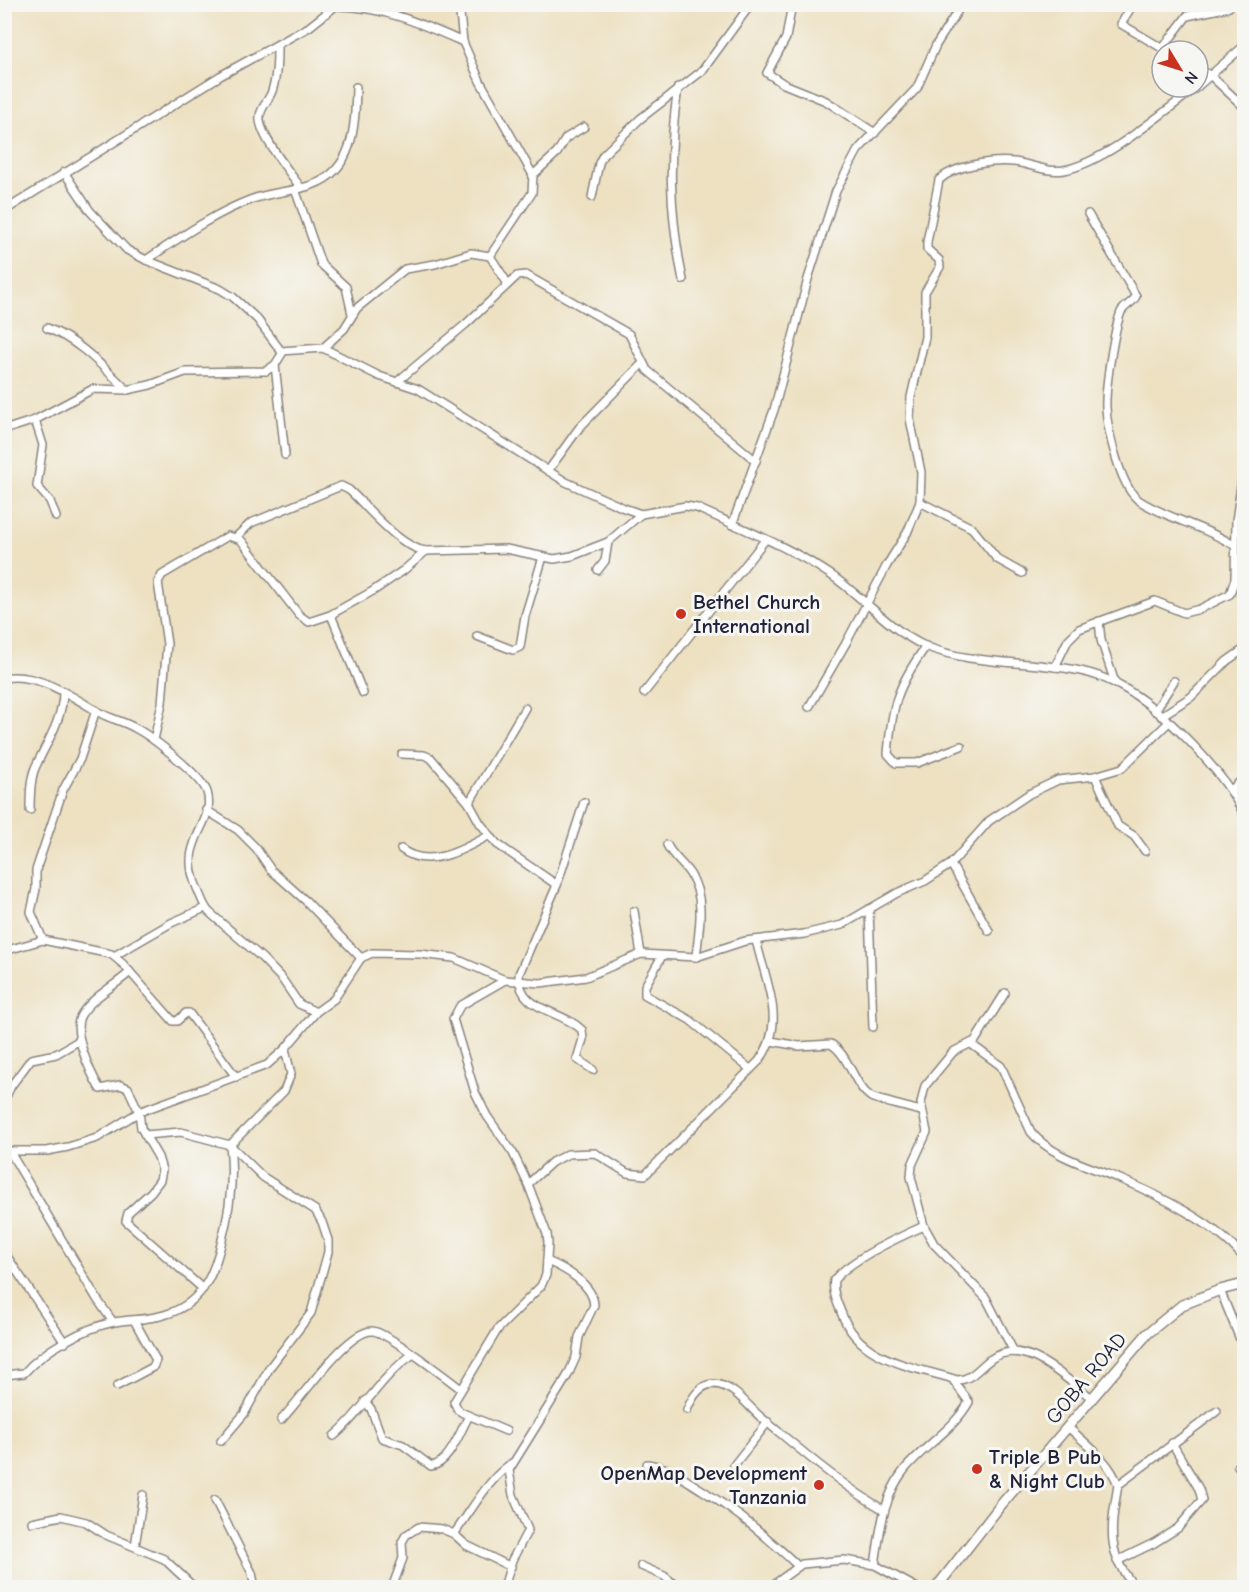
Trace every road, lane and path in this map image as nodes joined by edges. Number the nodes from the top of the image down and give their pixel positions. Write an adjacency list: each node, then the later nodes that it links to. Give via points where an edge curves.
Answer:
1 (459, 4): 10 (street)
2 (751, 4): 15 (street, via 702,71)
3 (792, 4): 19 (street, via 786,38 766,73 826,101)
4 (962, 4): 19 (street, via 936,45 916,88)
5 (1132, 4): 9 (street, via 1121,24)
6 (337, 5): 10 (street, via 385,12); 11 (street)
7 (1229, 7): 8 (street, via 1187,16)
8 (1172, 39)
9 (1150, 41)
10 (463, 42): 21 (street, via 506,132)
11 (277, 45): 20 (street); 22 (street, via 276,73 260,123)
12 (1245, 46): 13 (street)
13 (1211, 76): 17 (street)
14 (356, 87): 22 (street, via 351,144 345,159 326,177)
15 (678, 87): 23 (street, via 603,155); 28 (street, via 671,136 670,196)
16 (1179, 99): 44 (street, via 1109,151 1078,166 1053,171 1002,162 963,169 939,180 927,249 939,260 940,267 925,292 925,337 911,397 910,419 921,472)
17 (1245, 107)
18 (584, 127): 21 (street, via 566,138 557,153)
19 (875, 133): 41 (street, via 858,150 836,190)
20 (63, 172): 24 (street); 27 (street, via 95,217 128,250)
21 (533, 175): 26 (street, via 532,193)
22 (298, 188): 27 (street, via 248,201); 30 (street, via 321,264 346,287)
23 (592, 197)
24 (4, 211)
25 (1088, 213): 51 (street, via 1136,296 1122,311 1106,392 1106,410 1128,489 1141,502)
26 (490, 256): 29 (street); 30 (street, via 471,253 405,269)
27 (146, 260): 33 (street, via 233,297)
28 (683, 280)
29 (508, 284): 34 (street, via 519,274 526,275 629,334); 36 (street)
30 (352, 314): 32 (street, via 344,329)
31 (47, 328): 37 (street, via 81,346)
32 (323, 348): 33 (street); 36 (street, via 378,376)
33 (283, 352): 35 (street)
34 (642, 364): 41 (street); 43 (street, via 579,429)
35 (276, 365): 37 (street, via 261,372 185,372); 40 (street)
36 (398, 381): 43 (street, via 454,410)
37 (127, 390): 38 (street, via 86,392)
38 (35, 420): 39 (street); 46 (street, via 43,445 37,486 50,501)
39 (4, 430)
40 (285, 455)
41 (756, 461): 47 (street)
42 (1245, 465): 51 (street)
43 (548, 471): 45 (street)
44 (920, 502): 55 (street, via 972,528 997,559); 56 (street, via 908,533)
45 (641, 514): 47 (street, via 686,506); 50 (street)
46 (56, 517)
47 (732, 525): 49 (street)
48 (236, 537): 52 (street, via 251,523 341,486 391,531 412,547); 57 (street, via 255,555 305,620 316,621); 74 (street, via 218,541 162,575 158,582 167,644)
49 (765, 540): 56 (street, via 794,552); 68 (street)
50 (608, 542): 53 (street, via 572,556); 54 (street, via 605,561)
51 (1235, 546): 58 (street, via 1234,586 1226,597 1184,613 1155,601)
52 (426, 551): 53 (street, via 506,549); 57 (street, via 390,580)
53 (543, 557): 59 (street, via 520,647 513,650)
54 (598, 570)
55 (1022, 573)
56 (867, 603): 60 (street); 69 (street)
57 (331, 615): 67 (street)
58 (1099, 621): 62 (street, via 1072,635); 65 (street)
59 (477, 636)
60 (926, 646): 62 (street, via 990,660); 75 (street, via 902,685 892,711 888,754 896,763 917,763)
61 (1245, 649): 72 (street, via 1191,697)
62 (1055, 667): 65 (street)
63 (4, 678): 66 (street, via 25,677)
64 (1174, 681): 72 (street)
65 (1115, 683): 72 (street)
66 (63, 692): 71 (street); 82 (street, via 62,707 49,742 34,769)
67 (363, 693)
68 (644, 693)
69 (809, 707)
70 (525, 708): 81 (street)
71 (96, 710): 74 (street); 95 (street, via 36,870 31,912)
72 (1158, 714): 73 (street)
73 (1169, 722): 77 (street, via 1122,768); 79 (street)
74 (154, 740): 83 (street, via 206,788)
75 (961, 746)
76 (402, 754): 81 (street, via 431,758)
77 (1095, 776): 88 (street, via 1118,826 1134,836); 89 (street, via 1058,780 1029,794 989,821)
78 (1245, 778): 79 (street)
79 (1231, 790): 84 (street)
80 (584, 801): 90 (street)
81 (469, 803): 85 (street)
82 (30, 810)
83 (206, 810): 91 (street, via 189,858); 102 (street, via 238,830 271,870)
84 (1245, 815)
85 (490, 835): 87 (street, via 470,847 423,860); 90 (street, via 497,844)
86 (667, 845): 101 (street, via 688,871 699,896)
87 (401, 849)
88 (1145, 851)
89 (951, 864): 92 (street); 94 (street)
90 (557, 885): 105 (street, via 519,974)
91 (206, 908): 99 (street); 107 (street, via 262,958 299,1004)
92 (870, 909): 96 (street, via 842,925); 108 (street)
93 (634, 911): 98 (street)
94 (989, 931)
95 (43, 940): 97 (street); 99 (street, via 84,946)
96 (756, 940): 101 (street); 110 (street, via 773,999)
97 (4, 951)
98 (641, 954): 100 (street); 105 (street, via 586,977)
99 (114, 956): 103 (street)
100 (662, 956): 101 (street); 113 (street, via 645,986 645,995 690,1020)
101 (696, 957)
102 (361, 958): 104 (street, via 372,953 454,958); 107 (street, via 334,999)
103 (130, 972): 109 (street, via 84,1011 78,1021); 115 (street, via 173,1021 189,1013)
104 (505, 980): 105 (street); 122 (street, via 460,1006 453,1019 475,1092)
105 (519, 983): 114 (street, via 535,1005 582,1030 577,1059)
106 (1005, 993): 111 (street)
107 (316, 1012): 112 (street)
108 (873, 1027)
109 (80, 1040): 116 (street, via 56,1054 31,1059); 118 (street, via 99,1088 126,1086)
110 (771, 1041): 113 (street); 117 (street, via 799,1046 831,1044 873,1098)
111 (971, 1044): 117 (street, via 953,1052 933,1074 921,1095); 125 (street, via 1001,1066 1038,1141 1067,1158 1143,1189 1222,1236)
112 (285, 1049): 115 (street, via 267,1065); 120 (street, via 291,1074 284,1091)
113 (750, 1069): 122 (street, via 648,1173 627,1173 596,1153 568,1154 552,1162)
114 (593, 1070)
115 (236, 1077): 118 (street)
116 (4, 1101)
117 (922, 1111): 123 (street, via 927,1132 912,1165 911,1177)
118 (140, 1112): 119 (street, via 138,1120); 121 (street, via 97,1138 68,1148)
119 (145, 1135): 120 (street, via 181,1132); 128 (street, via 162,1166 162,1175 151,1192 128,1213 126,1221)
120 (230, 1146): 128 (street, via 230,1213 215,1269); 150 (street, via 263,1177 315,1210 326,1232 328,1252 311,1313 270,1367 244,1414)
121 (7, 1151): 131 (street)
122 (528, 1184): 126 (street, via 547,1234)
123 (924, 1226): 134 (street, via 934,1244 987,1298); 137 (street, via 841,1272 833,1285 844,1319 865,1347 886,1360)
124 (4, 1252): 132 (street)
125 (1245, 1258)
126 (547, 1261): 139 (street, via 541,1286 498,1329); 152 (street, via 574,1277 591,1293 594,1305 568,1375)
127 (1245, 1284): 129 (street, GOBA ROAD)
128 (203, 1289): 130 (street, via 178,1310)
129 (1220, 1290): 133 (street); 140 (street, GOBA ROAD, via 1182,1305 1164,1318)
130 (134, 1320): 131 (street); 138 (street, via 156,1360 153,1367)
131 (113, 1322): 132 (street)
132 (65, 1343): 136 (street, via 24,1373)
133 (1245, 1349)
134 (1014, 1352): 137 (street, via 992,1357 966,1380); 140 (street, via 1052,1368)
135 (412, 1355): 139 (street); 141 (street); 145 (street, via 380,1333 362,1333 326,1366)
136 (4, 1375)
137 (952, 1379): 158 (street, via 969,1402 904,1470)
138 (117, 1386)
139 (461, 1389): 144 (street, via 455,1406)
140 (1092, 1398): 147 (street, GOBA ROAD)
141 (365, 1401): 144 (street, via 382,1438 403,1445 431,1466 448,1453); 149 (street, via 354,1419)
142 (687, 1410): 146 (street, via 699,1390 721,1385)
143 (1217, 1411): 151 (street)
144 (469, 1416): 148 (street)
145 (280, 1420)
146 (768, 1422): 154 (street); 158 (street, via 844,1484)
147 (1068, 1427): 155 (street, via 1096,1452); 174 (street, GOBA ROAD)
148 (506, 1431)
149 (334, 1436)
150 (221, 1441)
151 (1172, 1443): 155 (street); 162 (street, via 1202,1500 1173,1532)
152 (512, 1463): 160 (street, via 490,1483); 166 (street, via 509,1477 513,1495 528,1526)
153 (647, 1464): 165 (street, via 667,1468 738,1512)
154 (734, 1465)
155 (1118, 1485): 162 (street, via 1111,1524)
156 (143, 1495): 161 (street)
157 (215, 1500): 168 (street, via 252,1573)
158 (884, 1510): 163 (street)
159 (32, 1522): 161 (street, via 61,1516 80,1520)
160 (454, 1534): 166 (street, via 466,1545); 169 (street, via 433,1526 419,1527 406,1535 402,1542 404,1558)
161 (135, 1546): 167 (street, via 164,1558)
162 (1117, 1561): 175 (street)
163 (875, 1565): 165 (street, via 844,1560); 173 (street)
164 (641, 1566): 171 (street)
165 (798, 1566): 172 (street)
166 (511, 1567): 170 (street)
167 (195, 1587)
168 (255, 1587)
169 (392, 1587)
170 (504, 1587)
171 (679, 1587)
172 (769, 1587)
173 (916, 1587)
174 (936, 1587)
175 (1136, 1587)

